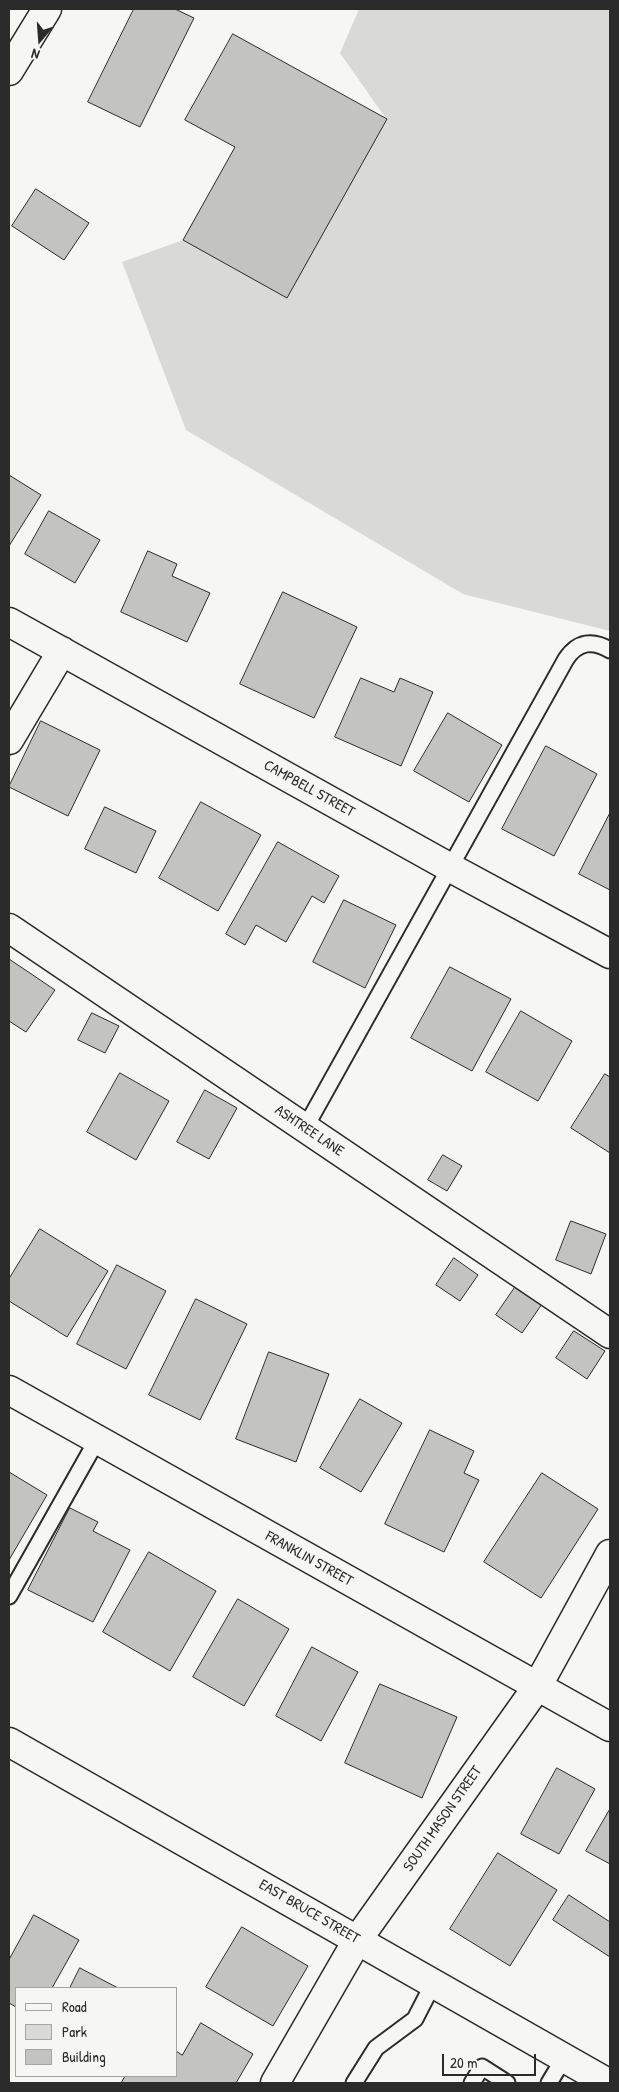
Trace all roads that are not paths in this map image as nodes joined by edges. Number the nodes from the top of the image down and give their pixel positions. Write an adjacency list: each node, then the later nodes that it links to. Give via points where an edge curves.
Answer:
1 (47, 9): 2 (street)
2 (9, 71)
3 (9, 622): 5 (street, CAMPBELL STREET)
4 (610, 650): 7 (lane, via 593,643 582,645 570,654)
5 (62, 651): 6 (street); 7 (street, CAMPBELL STREET)
6 (9, 740)
7 (449, 867): 9 (street, CAMPBELL STREET); 10 (lane)
8 (9, 928): 10 (street, ASHTREE LANE)
9 (610, 954)
10 (304, 1128): 11 (street, ASHTREE LANE)
11 (610, 1334)
12 (9, 1390): 13 (street, FRANKLIN STREET)
13 (97, 1440): 15 (lane); 16 (street, FRANKLIN STREET)
14 (610, 1554): 16 (street, SOUTH MASON STREET)
15 (9, 1596)
16 (537, 1687): 17 (street, FRANKLIN STREET); 19 (street, SOUTH MASON STREET)
17 (610, 1727)
18 (9, 1742): 19 (street, EAST BRUCE STREET)
19 (358, 1939): 20 (street, EAST BRUCE STREET); 22 (street, SOUTH MASON STREET)
20 (434, 1982): 21 (street, EAST BRUCE STREET); 23 (lane, via 415,2019 376,2048)
21 (564, 2058): 26 (lane); 27 (street, EAST BRUCE STREET)
22 (275, 2083)
23 (354, 2083)
24 (472, 2083): 25 (lane, via 482,2067)
25 (507, 2083)
26 (549, 2083)
27 (608, 2083)

